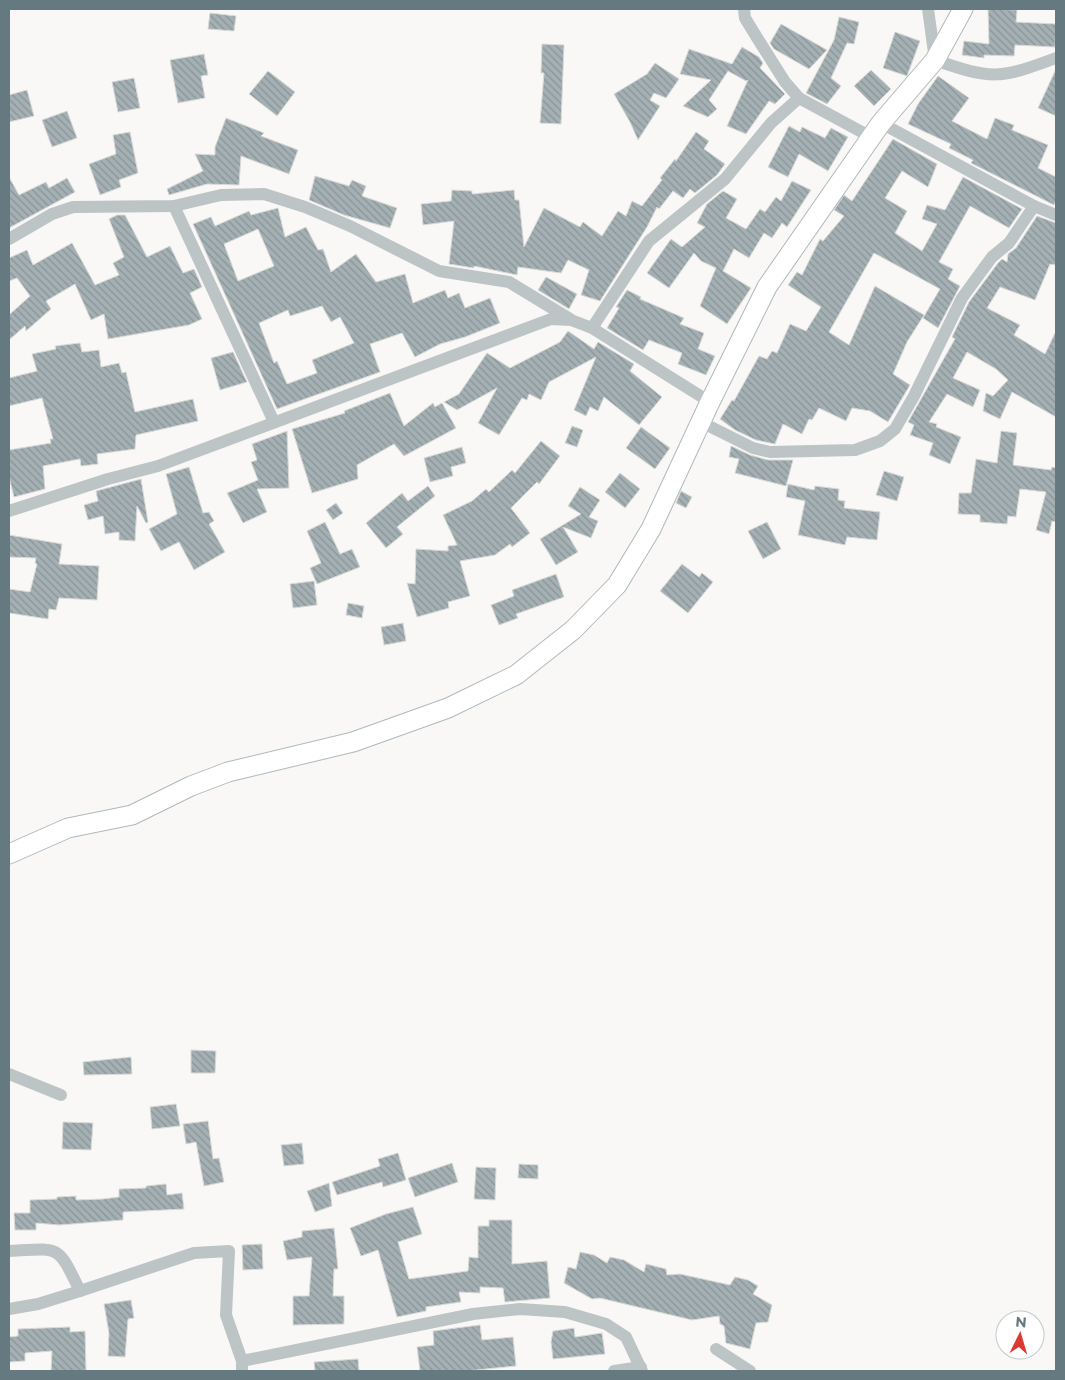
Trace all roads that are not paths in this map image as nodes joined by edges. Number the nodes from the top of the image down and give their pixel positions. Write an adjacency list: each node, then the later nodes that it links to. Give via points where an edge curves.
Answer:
1 (744, 9): 6 (street, via 745,18 756,36)
2 (928, 9): 5 (street)
3 (963, 9): 5 (street)
4 (1056, 58): 5 (street, via 1020,72 995,76 974,74)
5 (935, 60): 7 (street)
6 (799, 98): 7 (street); 13 (street, via 771,123 725,178 649,241)
7 (876, 130): 9 (street); 14 (street, via 767,287)
8 (174, 206): 11 (street, via 73,207 52,214); 12 (street, via 221,195 264,194 350,226 439,271 508,282); 15 (street)
9 (1034, 206): 10 (street); 16 (street, via 1010,243 992,257 962,298 896,429 880,441 855,450 770,452 753,448)
10 (1056, 214)
11 (9, 239)
12 (571, 320): 13 (street); 15 (street, via 550,319)
13 (592, 328): 14 (street)
14 (710, 402): 16 (street)
15 (274, 422): 17 (street, via 158,466)
16 (700, 422): 18 (street, via 651,529 617,585 573,630 516,675 448,708 353,742 228,772 132,814 68,828)
17 (9, 511)
18 (9, 854)
19 (9, 1074): 20 (street)
20 (61, 1095)
21 (9, 1252): 22 (street, via 56,1251 64,1258)
22 (80, 1291): 23 (street); 25 (street, via 194,1253 230,1251 226,1315)
23 (9, 1309)
24 (716, 1348): 28 (street)
25 (242, 1366): 26 (street, via 464,1316 520,1309 565,1312 606,1324 626,1337)
26 (641, 1369): 27 (street)
27 (614, 1371)
28 (750, 1371)

